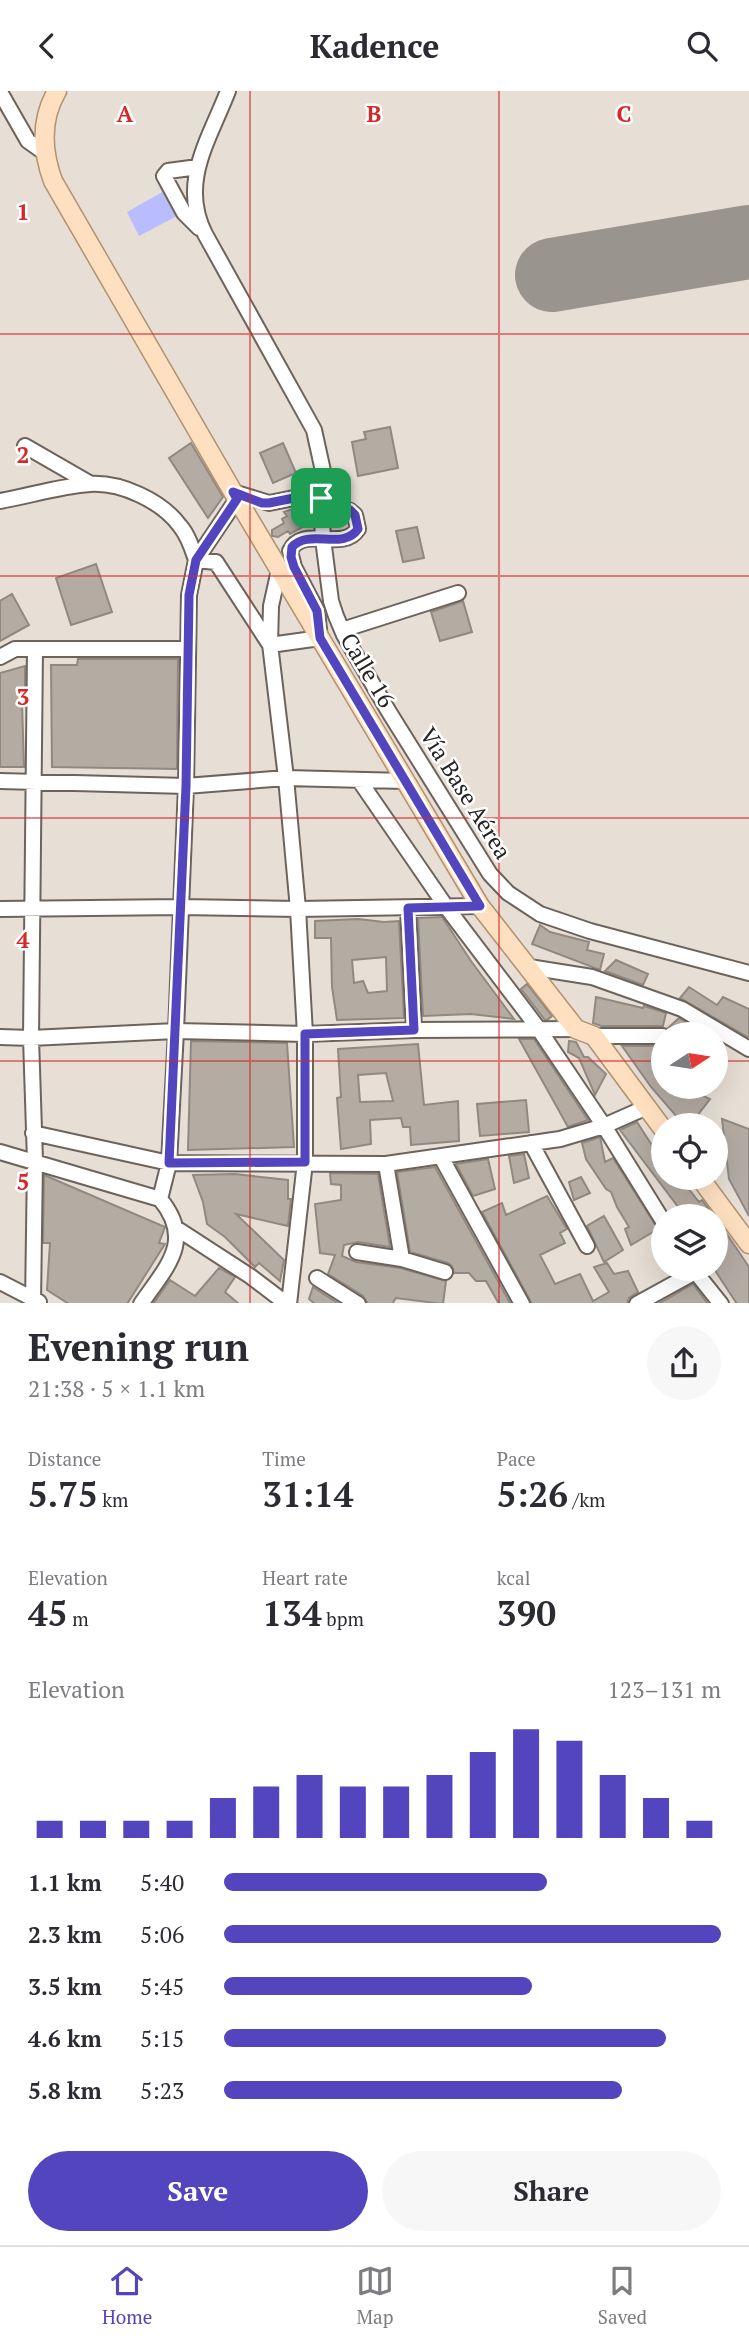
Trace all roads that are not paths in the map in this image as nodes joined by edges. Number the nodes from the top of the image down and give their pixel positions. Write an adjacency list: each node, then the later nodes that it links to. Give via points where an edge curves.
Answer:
1 (57, 91): 4 (main road, Calle 16, via 44,129)
2 (228, 91): 5 (street, Vía Base Aérea)
3 (0, 92): 4 (street, via 28,141)
4 (45, 153): 9 (main road, Calle 16, via 53,181)
5 (198, 167): 6 (street, Vía Base Aérea, via 194,200); 6 (street, via 168,171 164,176 184,213)
6 (205, 234): 10 (street, Vía Base Aérea, via 314,430 322,458)
7 (25, 446): 8 (street)
8 (91, 484): 11 (street); 13 (street, via 133,492 166,512 180,526)
9 (235, 495): 10 (street, via 262,503 305,495); 13 (street); 14 (main road, Calle 16)
10 (321, 498): 12 (street, Vía Base Aérea); 12 (street, via 353,512 358,529 338,540)
11 (0, 501)
12 (323, 539): 14 (street, via 298,541); 16 (street, Vía Base Aérea, via 331,601)
13 (196, 560): 18 (street, via 216,562); 20 (street, via 189,595)
14 (281, 562): 17 (main road, Calle 16); 18 (street, via 271,606)
15 (458, 593): 16 (street)
16 (342, 630): 36 (street, Vía Base Aérea, via 476,854 508,893 560,922)
17 (320, 638): 18 (street); 26 (main road, Calle 16)
18 (270, 644): 22 (street)
19 (35, 649): 20 (street); 21 (street, via 15,649); 25 (street)
20 (188, 649): 27 (street)
21 (0, 657)
22 (286, 778): 23 (street); 27 (street); 33 (street)
23 (359, 780): 26 (street); 31 (street)
24 (0, 781): 25 (street)
25 (34, 781): 27 (street); 34 (street)
26 (405, 781): 28 (main road, Calle 16)
27 (186, 786): 29 (street)
28 (480, 906): 31 (street); 35 (main road, Calle 16)
29 (181, 907): 33 (street); 34 (street); 41 (street)
30 (408, 908): 31 (street); 33 (street); 40 (street)
31 (447, 908): 38 (street)
32 (0, 909): 34 (street)
33 (298, 909): 42 (street)
34 (34, 910): 47 (street)
35 (529, 968): 37 (street, via 592,977 682,1009); 39 (main road, Calle 16)
36 (749, 974)
37 (705, 1022)
38 (538, 1028): 39 (street); 40 (street); 51 (street)
39 (576, 1029): 43 (main road)
40 (414, 1030): 42 (street)
41 (176, 1031): 42 (street); 47 (street); 58 (street)
42 (305, 1034): 57 (street)
43 (594, 1036): 44 (street); 49 (main road)
44 (651, 1036)
45 (728, 1036): 48 (street)
46 (0, 1037): 47 (street)
47 (30, 1038): 52 (street)
48 (749, 1049)
49 (647, 1107): 50 (main road); 51 (street)
50 (651, 1113)
51 (604, 1126): 53 (street); 62 (street)
52 (33, 1133): 56 (street); 58 (street)
53 (531, 1143): 55 (street); 65 (street)
54 (0, 1152): 56 (street)
55 (441, 1157): 59 (street); 78 (street)
56 (35, 1161): 61 (street); 73 (street)
57 (305, 1162): 58 (street); 59 (street); 76 (street)
58 (169, 1163): 61 (street)
59 (386, 1164): 67 (street)
60 (709, 1190): 64 (main road)
61 (160, 1199): 63 (street)
62 (652, 1204)
63 (176, 1228): 74 (street, via 172,1259); 75 (street)
64 (749, 1244)
65 (587, 1246)
66 (357, 1252): 67 (street)
67 (402, 1259): 68 (street)
68 (445, 1272)
69 (317, 1278): 77 (street)
70 (676, 1281): 79 (street)
71 (703, 1281): 80 (street)
72 (0, 1282): 73 (street)
73 (36, 1302)
74 (142, 1303)
75 (287, 1303)
76 (288, 1303)
77 (356, 1303)
78 (521, 1303)
79 (639, 1303)
80 (720, 1303)

